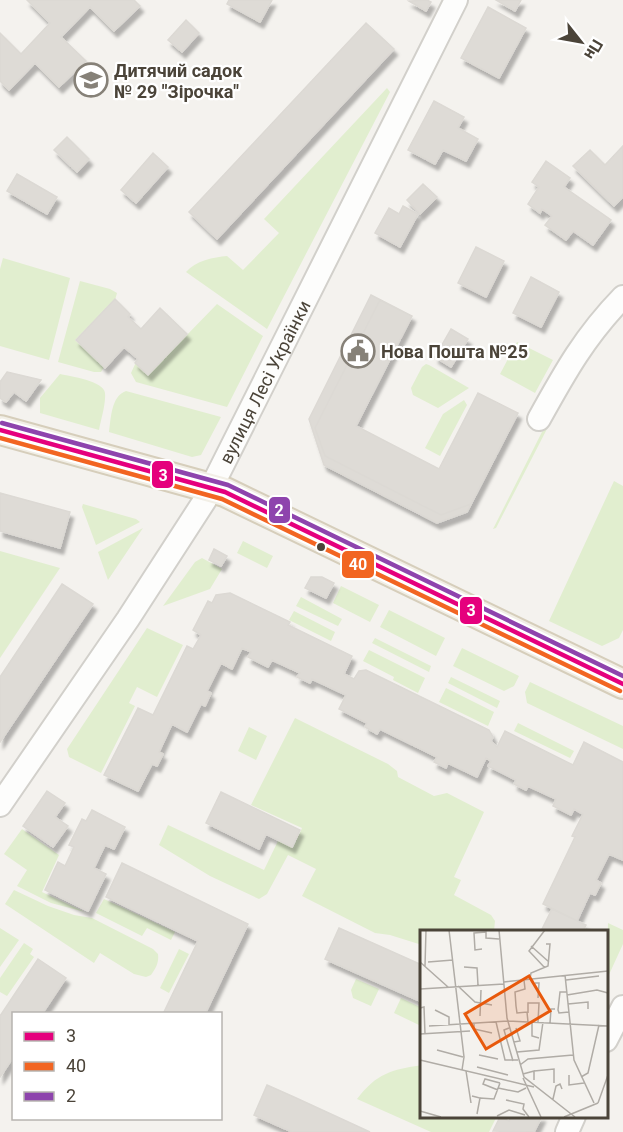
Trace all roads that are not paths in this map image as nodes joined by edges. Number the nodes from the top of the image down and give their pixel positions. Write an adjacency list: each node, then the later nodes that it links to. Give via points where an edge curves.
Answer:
1 (456, 0): 6 (street, вулиця Лесі Українки)
2 (623, 297): 3 (street, via 574,356)
3 (539, 419)
4 (0, 430): 6 (main road)
5 (0, 444): 6 (main road)
6 (208, 494): 7 (main road, via 241,498); 8 (main road); 9 (street, вулиця Лесі Українки)
7 (623, 684)
8 (623, 696)
9 (0, 805)
10 (623, 1007): 11 (street)
11 (608, 1036)
12 (574, 1117): 13 (street)
13 (567, 1132)

